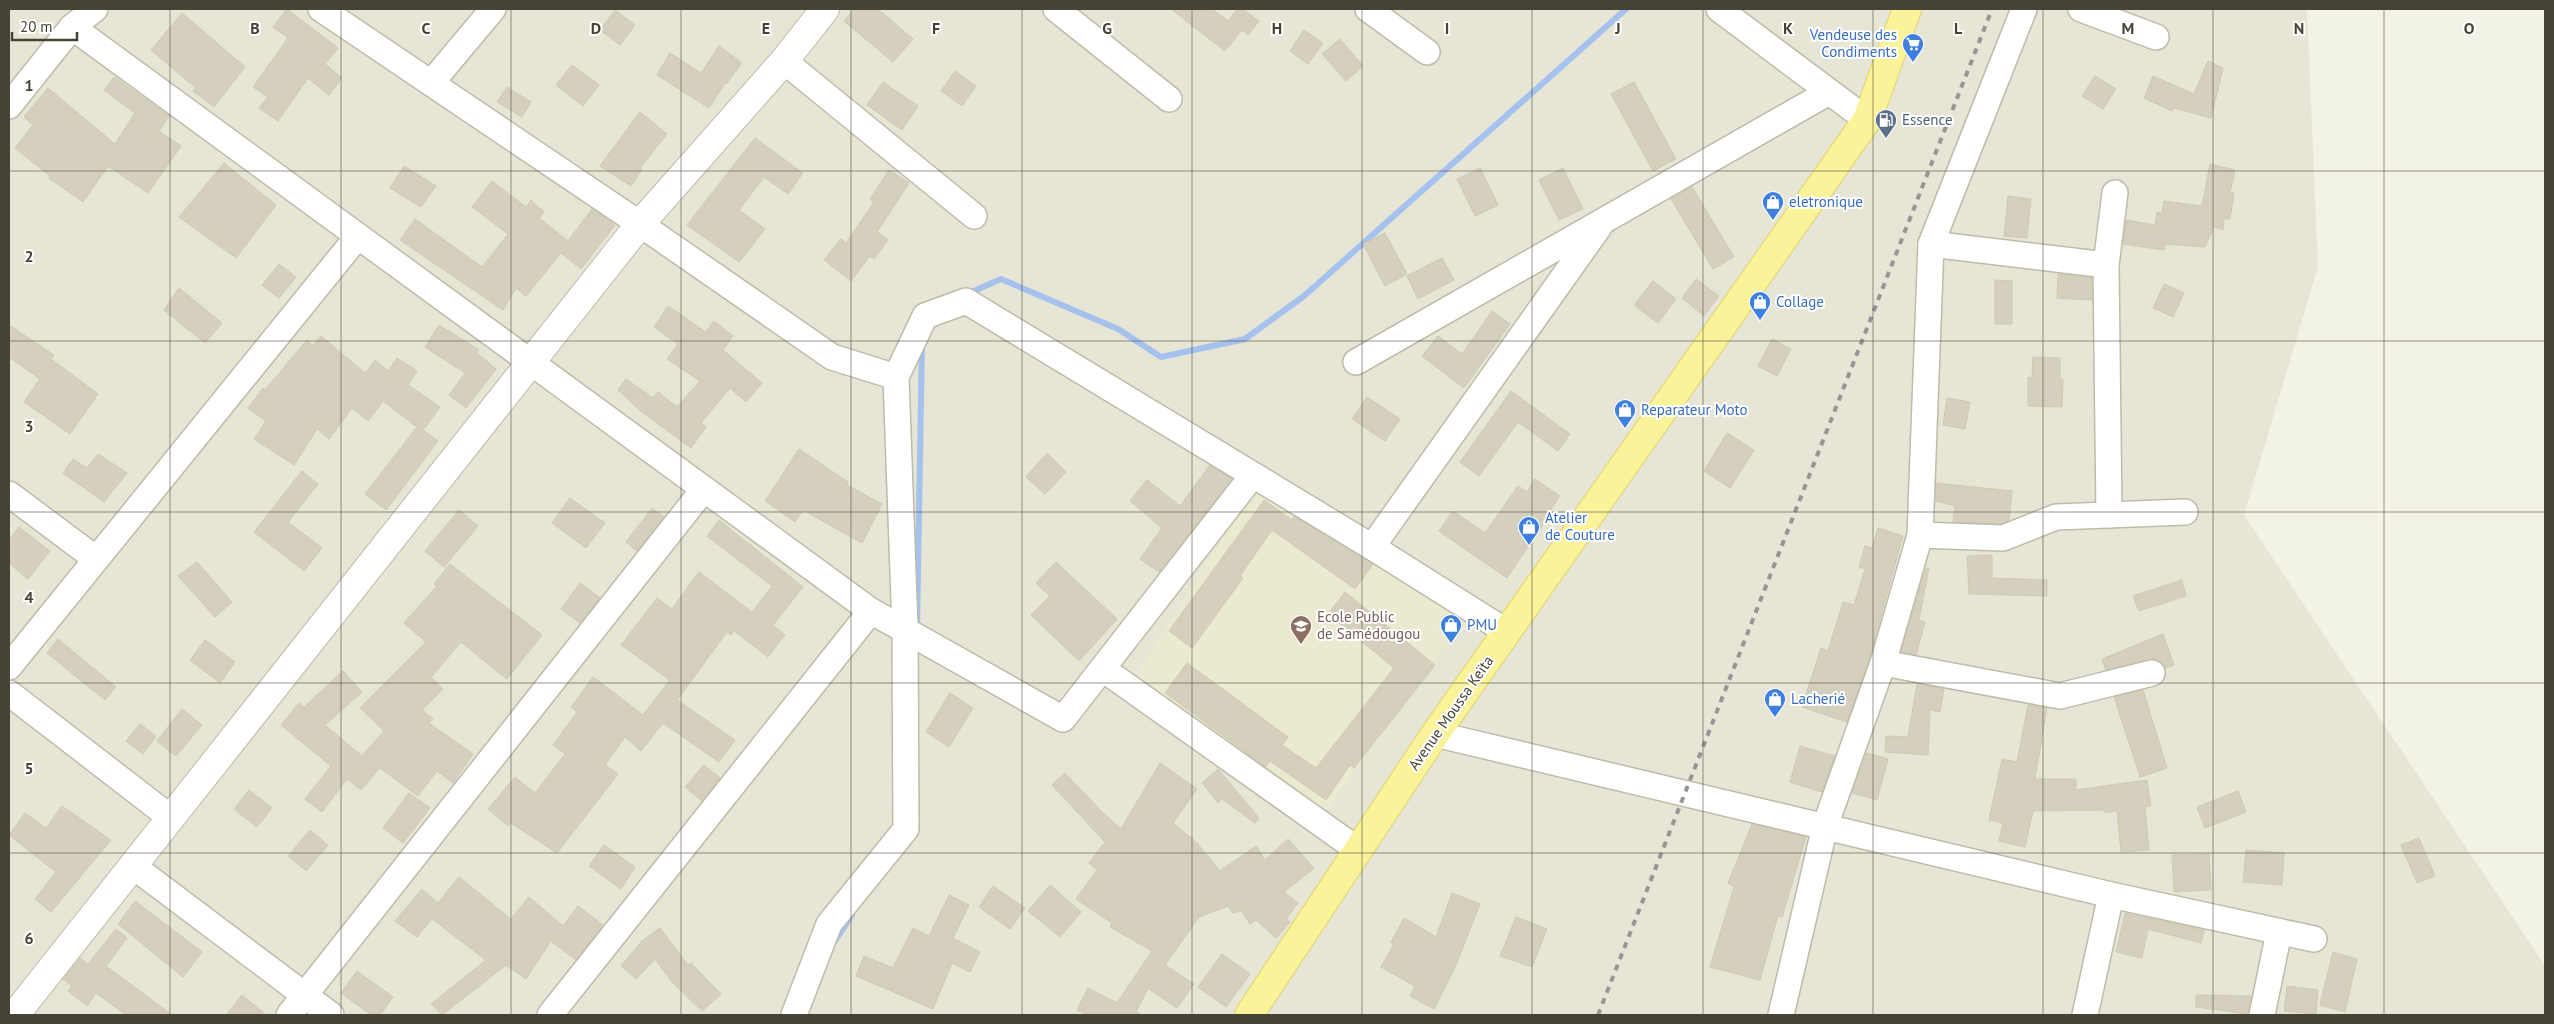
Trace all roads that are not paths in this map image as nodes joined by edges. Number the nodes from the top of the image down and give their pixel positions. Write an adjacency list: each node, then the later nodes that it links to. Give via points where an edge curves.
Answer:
1 (95, 9): 11 (street)
2 (321, 9): 15 (street)
3 (493, 9): 15 (street)
4 (825, 9): 14 (street)
5 (1056, 9): 17 (street)
6 (1368, 9): 13 (street)
7 (1719, 9): 16 (street)
8 (1907, 9): 19 (main road, Avenue Moussa Keïta)
9 (2024, 9): 25 (street)
10 (2081, 9): 12 (street)
11 (72, 27): 18 (street); 24 (street)
12 (2156, 37)
13 (1427, 52)
14 (784, 61): 21 (street); 23 (street)
15 (431, 83): 23 (street)
16 (1830, 92): 19 (street); 22 (street)
17 (1169, 99)
18 (9, 106)
19 (1867, 120): 40 (main road, Avenue Moussa Keïta)
20 (2115, 192): 26 (street)
21 (974, 216)
22 (1604, 220): 28 (street); 36 (street)
23 (640, 224): 27 (street); 29 (street, via 832,357)
24 (358, 236): 27 (street); 37 (street)
25 (1931, 244): 26 (street); 35 (street)
26 (2106, 265): 34 (street)
27 (531, 362): 31 (street); 47 (street)
28 (1356, 362)
29 (896, 377): 30 (street, via 925,316 966,301); 39 (street)
30 (1253, 475): 36 (street); 43 (street)
31 (704, 489): 38 (street); 54 (street)
32 (9, 494): 37 (street)
33 (2185, 512): 34 (street)
34 (2109, 515): 35 (street, via 2056,517 2003,538)
35 (1920, 535): 41 (street)
36 (1372, 547): 40 (street)
37 (96, 559): 42 (street)
38 (871, 611): 39 (street); 58 (street)
39 (905, 628): 43 (street, via 1063,719); 59 (street, via 906,829 829,924)
40 (1507, 632): 46 (main road, Avenue Moussa Keïta)
41 (1883, 664): 44 (street, via 2060,696); 48 (street)
42 (9, 667)
43 (1103, 669): 49 (street)
44 (2152, 673)
45 (9, 693): 47 (street)
46 (1436, 734): 48 (street); 49 (main road, Avenue Moussa Keïta)
47 (171, 818): 50 (street)
48 (1825, 826): 51 (street); 61 (street)
49 (1358, 850): 60 (main road, Avenue Moussa Keïta)
50 (133, 866): 54 (street); 55 (street)
51 (2111, 895): 52 (street); 62 (street)
52 (2279, 932): 53 (street); 63 (street)
53 (2314, 939)
54 (305, 996): 56 (street); 57 (street)
55 (15, 1015)
56 (289, 1015)
57 (331, 1015)
58 (550, 1015)
59 (794, 1015)
60 (1249, 1015)
61 (1781, 1015)
62 (2085, 1015)
63 (2262, 1015)

